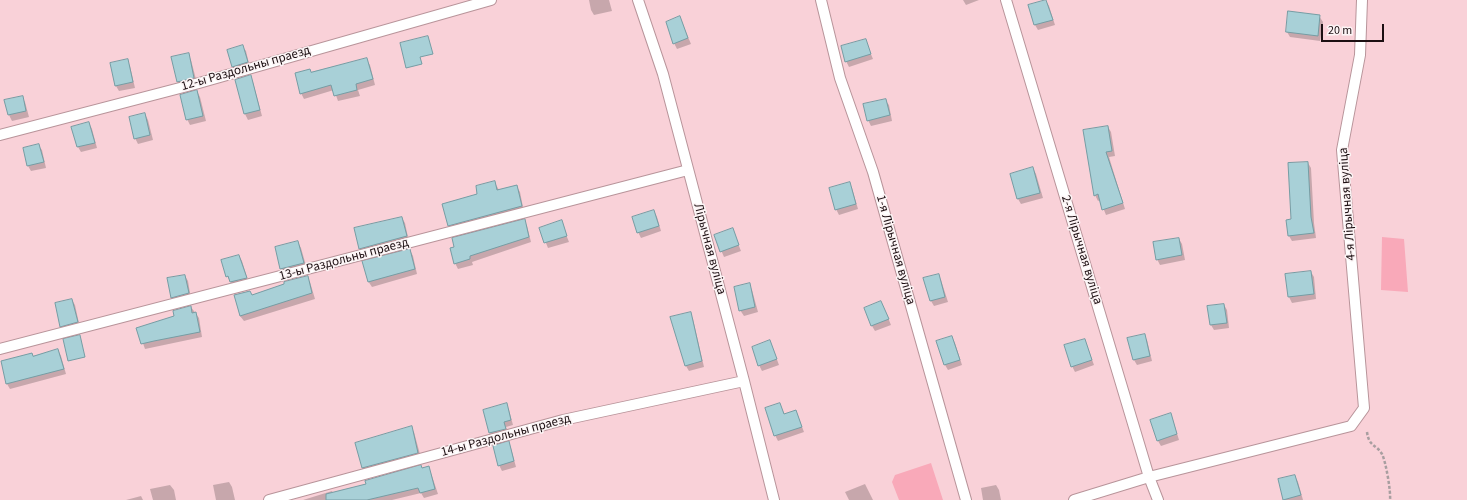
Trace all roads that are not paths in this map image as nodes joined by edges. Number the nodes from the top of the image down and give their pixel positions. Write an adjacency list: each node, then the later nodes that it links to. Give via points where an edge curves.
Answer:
1 (491, 0): 6 (lane, 12-ы Раздольны праезд, via 199,83)
2 (638, 0): 7 (lane, Лірычная вуліца, via 663,74)
3 (821, 0): 13 (lane, 1-я Лірычная вуліца, via 840,78 873,172)
4 (1006, 0): 10 (lane, 2-я Лірычная вуліца)
5 (1362, 0): 10 (lane, 4-я Лірычная вуліца, via 1360,55 1342,150 1364,408 1351,426)
6 (0, 135)
7 (688, 170): 8 (lane, 13-ы Раздольны праезд); 9 (lane, Лірычная вуліца)
8 (0, 349)
9 (744, 381): 11 (lane, 14-ы Раздольны праезд, via 563,420); 12 (lane, Лірычная вуліца)
10 (1149, 477): 14 (lane); 15 (lane, 2-я Лірычная вуліца)
11 (269, 500)
12 (774, 500)
13 (966, 500)
14 (1074, 500)
15 (1158, 500)

